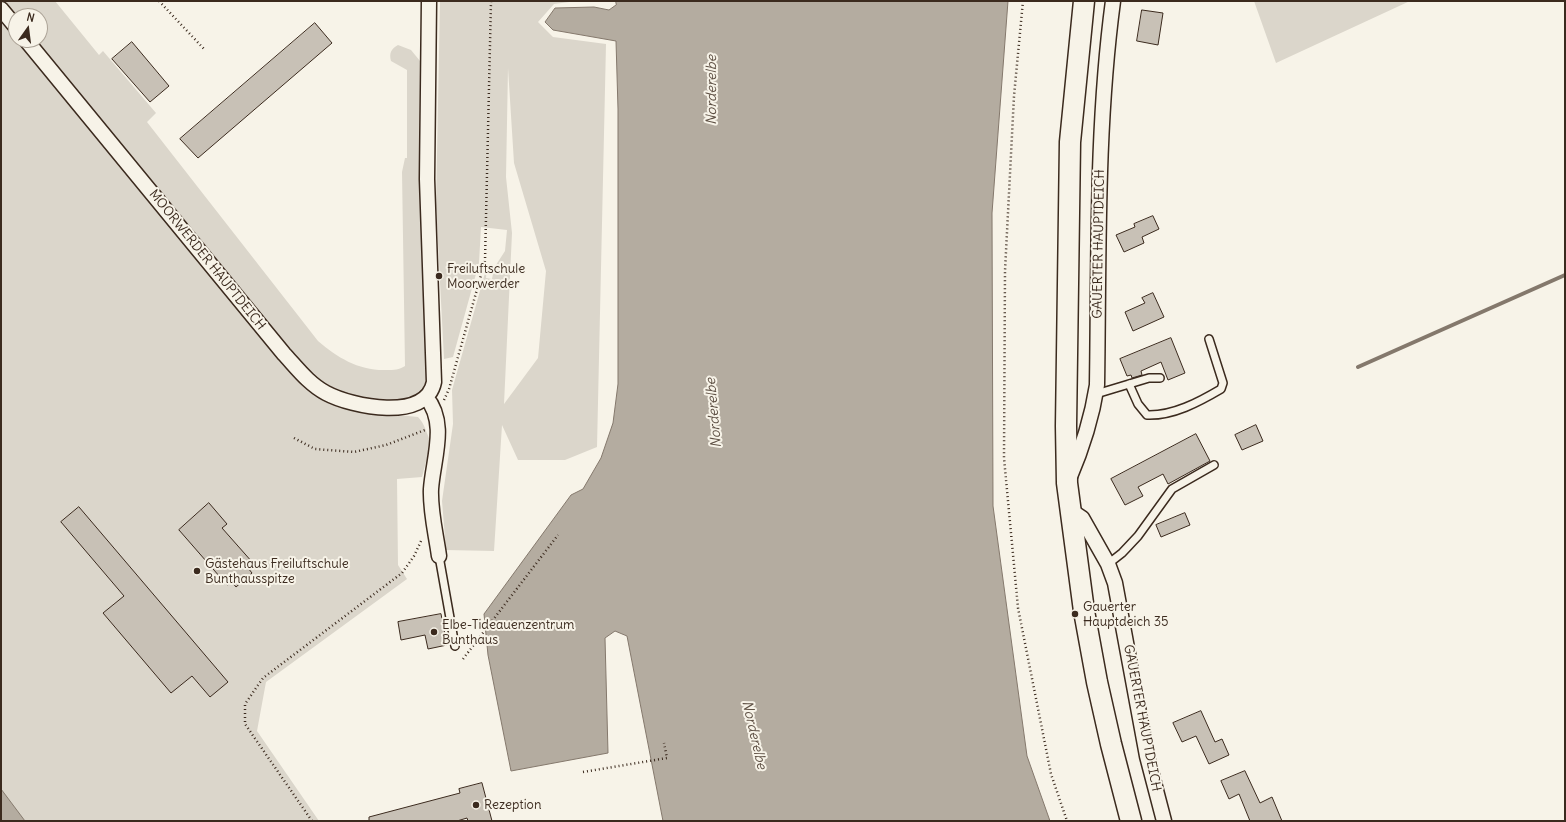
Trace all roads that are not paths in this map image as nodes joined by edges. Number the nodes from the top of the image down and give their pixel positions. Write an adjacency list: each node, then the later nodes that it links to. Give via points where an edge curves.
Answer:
1 (429, 1): 11 (street, via 427,179 434,382)
2 (1084, 1): 13 (street, via 1070,142)
3 (1113, 1): 10 (street, GAUERTER HAUPTDEICH, via 1100,152)
4 (1, 9): 5 (street)
5 (8, 17)
6 (33, 48): 11 (street, MOORWERDER HAUPTDEICH, via 279,347 316,388 346,403 372,408)
7 (1209, 339): 9 (lane, via 1223,383 1221,389 1211,395 1174,411 1147,415 1138,404)
8 (1160, 378): 9 (lane, via 1149,378)
9 (1129, 384): 10 (lane)
10 (1096, 394): 13 (street, GAUERTER HAUPTDEICH, via 1078,458)
11 (431, 403): 15 (street, via 437,425 436,460 431,488)
12 (1214, 465): 16 (lane, via 1172,489 1138,536)
13 (1067, 483): 14 (street)
14 (1070, 510): 16 (street, GAUERTER HAUPTDEICH, via 1082,518); 18 (street, via 1097,682)
15 (439, 556): 17 (lane)
16 (1108, 564): 19 (street, GAUERTER HAUPTDEICH, via 1116,591 1147,756)
17 (455, 646)
18 (1131, 821)
19 (1164, 821)

